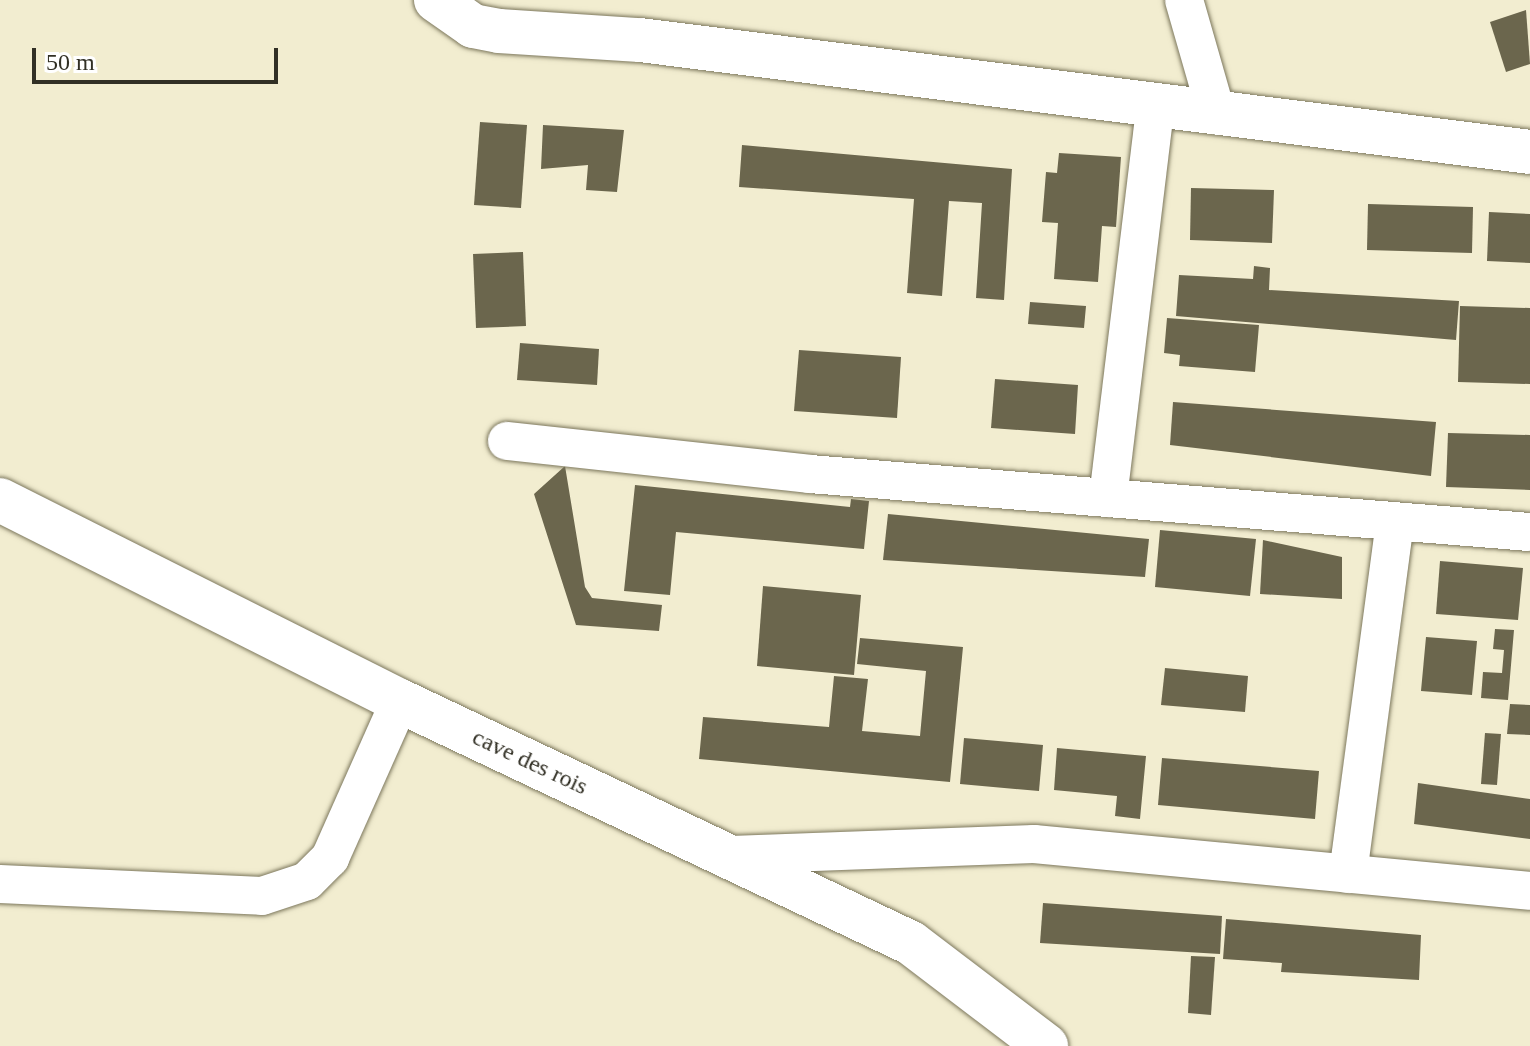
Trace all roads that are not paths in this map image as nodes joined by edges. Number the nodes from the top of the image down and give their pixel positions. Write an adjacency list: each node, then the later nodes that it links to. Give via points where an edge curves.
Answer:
1 (436, 0): 3 (street, via 473,26 499,31 640,40)
2 (1184, 0): 4 (street)
3 (1155, 110): 4 (street); 7 (street)
4 (1217, 115): 5 (street)
5 (1530, 152)
6 (507, 441): 7 (street)
7 (1108, 498): 9 (street)
8 (0, 500): 11 (street, cave des rois)
9 (1395, 522): 10 (street); 13 (street)
10 (1530, 532)
11 (400, 701): 12 (street, cave des rois); 14 (street, via 330,858 307,881 262,896)
12 (731, 855): 13 (street, via 1034,844); 16 (street, cave des rois, via 911,943)
13 (1348, 874): 15 (street)
14 (0, 884)
15 (1530, 891)
16 (1046, 1046)

